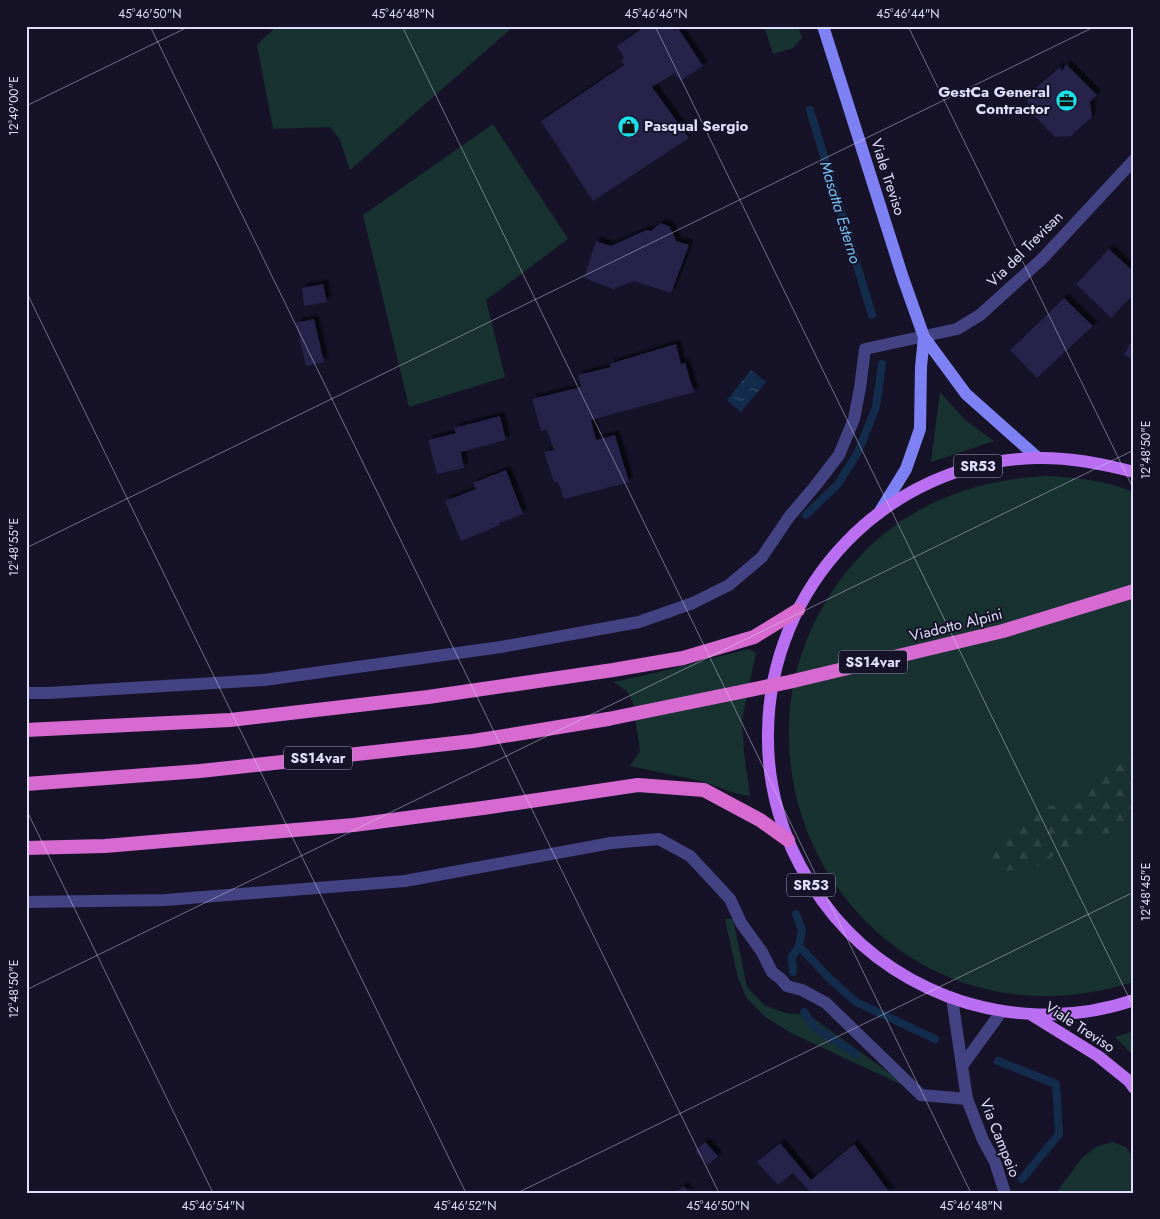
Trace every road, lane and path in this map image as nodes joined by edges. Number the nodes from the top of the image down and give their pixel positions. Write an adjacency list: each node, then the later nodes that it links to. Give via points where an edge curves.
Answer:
1 (823, 26): 3 (main road, Viale Treviso / SR53)
2 (1134, 160): 3 (street, Via del Trevisan, via 1042,259 980,315 957,329)
3 (924, 337): 4 (main road, Viale Treviso / SR53, via 966,394); 6 (main road, Viale Treviso / SR53, via 920,429 906,469); 9 (street, Via del Trevisan, via 865,348 854,419 839,455 789,517 762,557 729,585 693,603 639,622 501,647 264,680)
4 (1038, 458): 5 (main road, SR53, via 1085,461); 6 (main road, SR53, via 990,463 954,473 920,487)
5 (1134, 472)
6 (879, 513): 8 (main road, SR53, via 830,560)
7 (1134, 591): 11 (highway, Viadotto Alpini / SS14var, bridge, via 1003,631 789,682 608,719 473,741 375,752 200,771)
8 (798, 610): 10 (highway, via 754,637 683,658 613,670 230,720); 12 (main road, SR53, via 779,658 768,723 770,775)
9 (26, 693)
10 (26, 730)
11 (26, 784)
12 (788, 840): 13 (highway, via 760,820 704,790 638,785 354,825 105,846); 15 (main road, SR53, via 819,897 853,936 905,976)
13 (26, 848)
14 (26, 902): 21 (street, via 165,900 404,881 611,843 659,839 690,856 730,899 772,972 787,986 826,1003 921,1095)
15 (952, 998): 17 (main road, SR53); 19 (street, Via Campeio)
16 (1134, 1000): 18 (main road, SR53, via 1083,1012)
17 (1002, 1011): 18 (main road, SR53); 19 (street)
18 (1030, 1014): 20 (main road, Viale Treviso / SR53, via 1098,1056)
19 (962, 1066): 21 (street, Via Campeio)
20 (1134, 1088)
21 (967, 1099): 22 (street, Via Campeio)
22 (1005, 1193)

